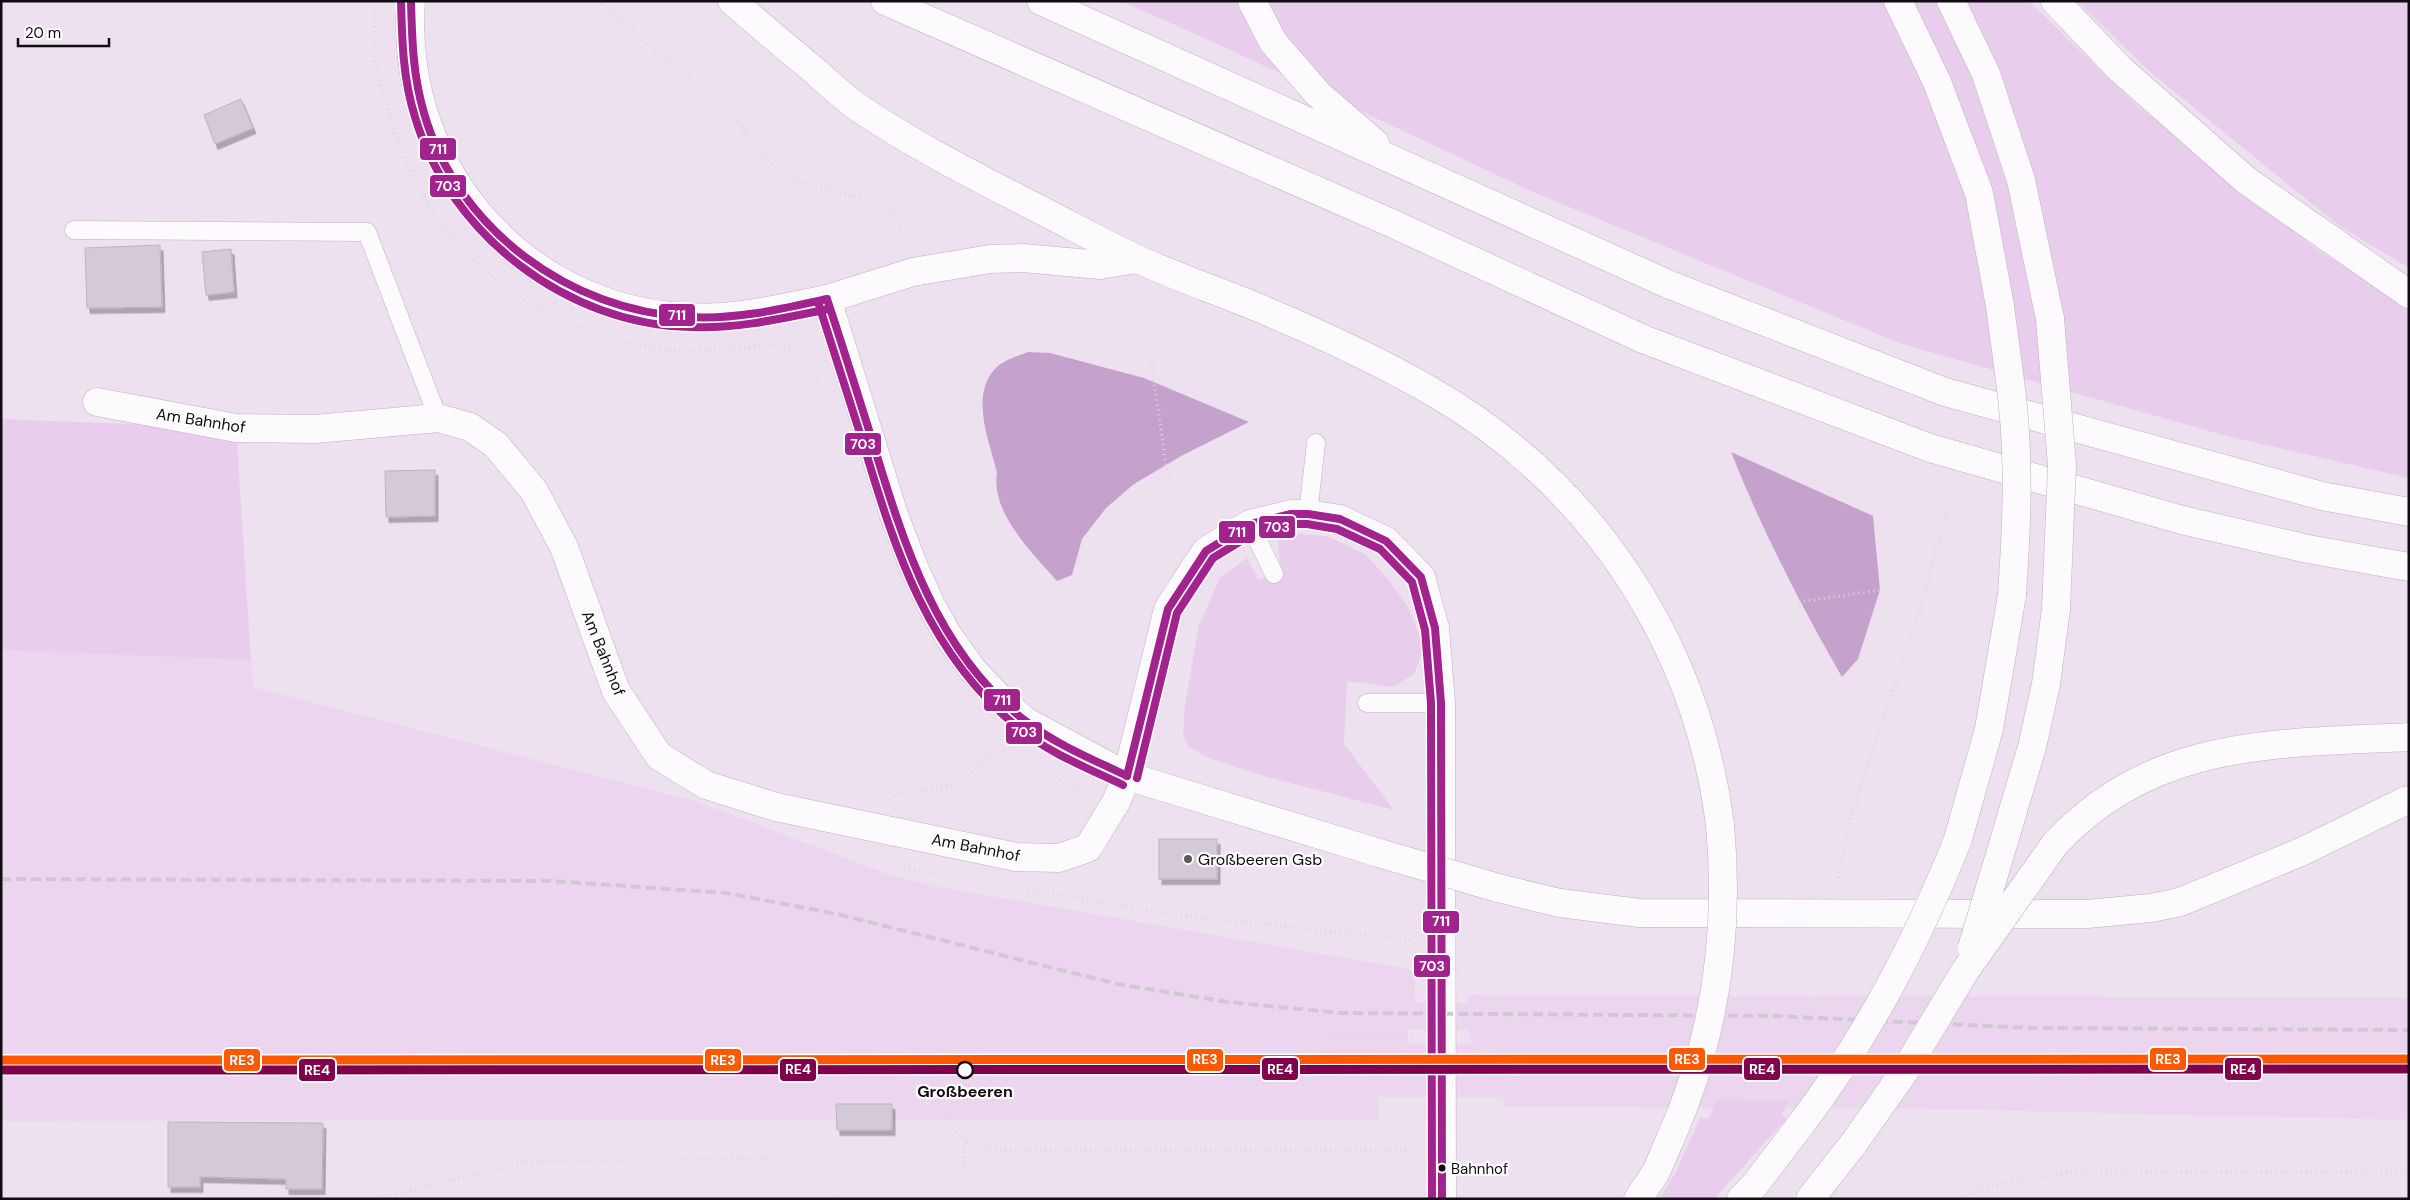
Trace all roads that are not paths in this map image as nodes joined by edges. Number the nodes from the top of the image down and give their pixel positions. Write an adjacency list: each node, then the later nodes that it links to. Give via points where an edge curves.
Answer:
1 (411, 1): 13 (main road, via 413,74 436,148 474,210 501,239 531,263 567,286 602,301 670,316 733,317)
2 (732, 1): 11 (main road, via 855,105 954,166)
3 (885, 1): 20 (main road, via 1389,222 1644,339 1930,448 2182,520 2308,549)
4 (1041, 1): 9 (main road)
5 (1252, 1): 9 (main road, via 1273,42 1318,94)
6 (1898, 1): 30 (main road, bridge, via 1938,82 1979,193 2000,306 2011,391 2017,525 2012,595 1989,729 1958,839 1922,925 1880,1007 1852,1052 1802,1123)
7 (1951, 1): 27 (main road, bridge, via 1986,74 2021,180 2050,319 2062,465 2056,609 2044,693 2032,747)
8 (2055, 1): 12 (main road, via 2120,69 2247,181)
9 (1399, 163): 17 (main road, via 1670,285 1945,392 2322,496)
10 (74, 230): 15 (lane, via 367,232)
11 (1137, 259): 13 (main road, via 1100,265 1024,258 990,259 913,272); 29 (main road, bridge, via 1275,314 1382,365 1475,418 1523,454 1563,492 1630,576 1658,624 1681,672 1707,751 1720,825 1724,913 1719,975 1701,1056 1656,1172)
12 (2409, 294)
13 (827, 299): 25 (main road, via 894,515 913,566 949,637 972,669 1025,721)
14 (98, 402): 15 (main road, Am Bahnhof, via 236,428 315,430)
15 (438, 418): 25 (main road, Am Bahnhof, via 470,427 496,445 534,491 564,547 616,691 660,756 706,785 776,807 1016,857 1059,858 1088,848 1116,802)
16 (1316, 443): 18 (lane)
17 (2409, 512)
18 (1308, 514): 19 (main road, Am Bahnhof, via 1291,514); 23 (main road, Am Bahnhof, via 1340,519 1386,541 1421,577 1435,628)
19 (1250, 524): 21 (lane); 25 (main road, Am Bahnhof, via 1206,551 1168,609)
20 (2409, 567)
21 (1274, 574)
22 (1367, 703): 23 (lane)
23 (1441, 703): 28 (main road, Am Bahnhof)
24 (2409, 738): 27 (main road, bridge, via 2272,744 2203,756 2134,784 2086,815 2055,844)
25 (1127, 776): 26 (main road, bridge, via 1498,888 1560,903 1639,913 2087,914 2151,908 2207,892)
26 (2408, 802)
27 (1965, 971): 31 (main road, bridge, via 1904,1072 1854,1144)
28 (1442, 1199)
29 (1638, 1199)
30 (1741, 1199)
31 (1810, 1199)

